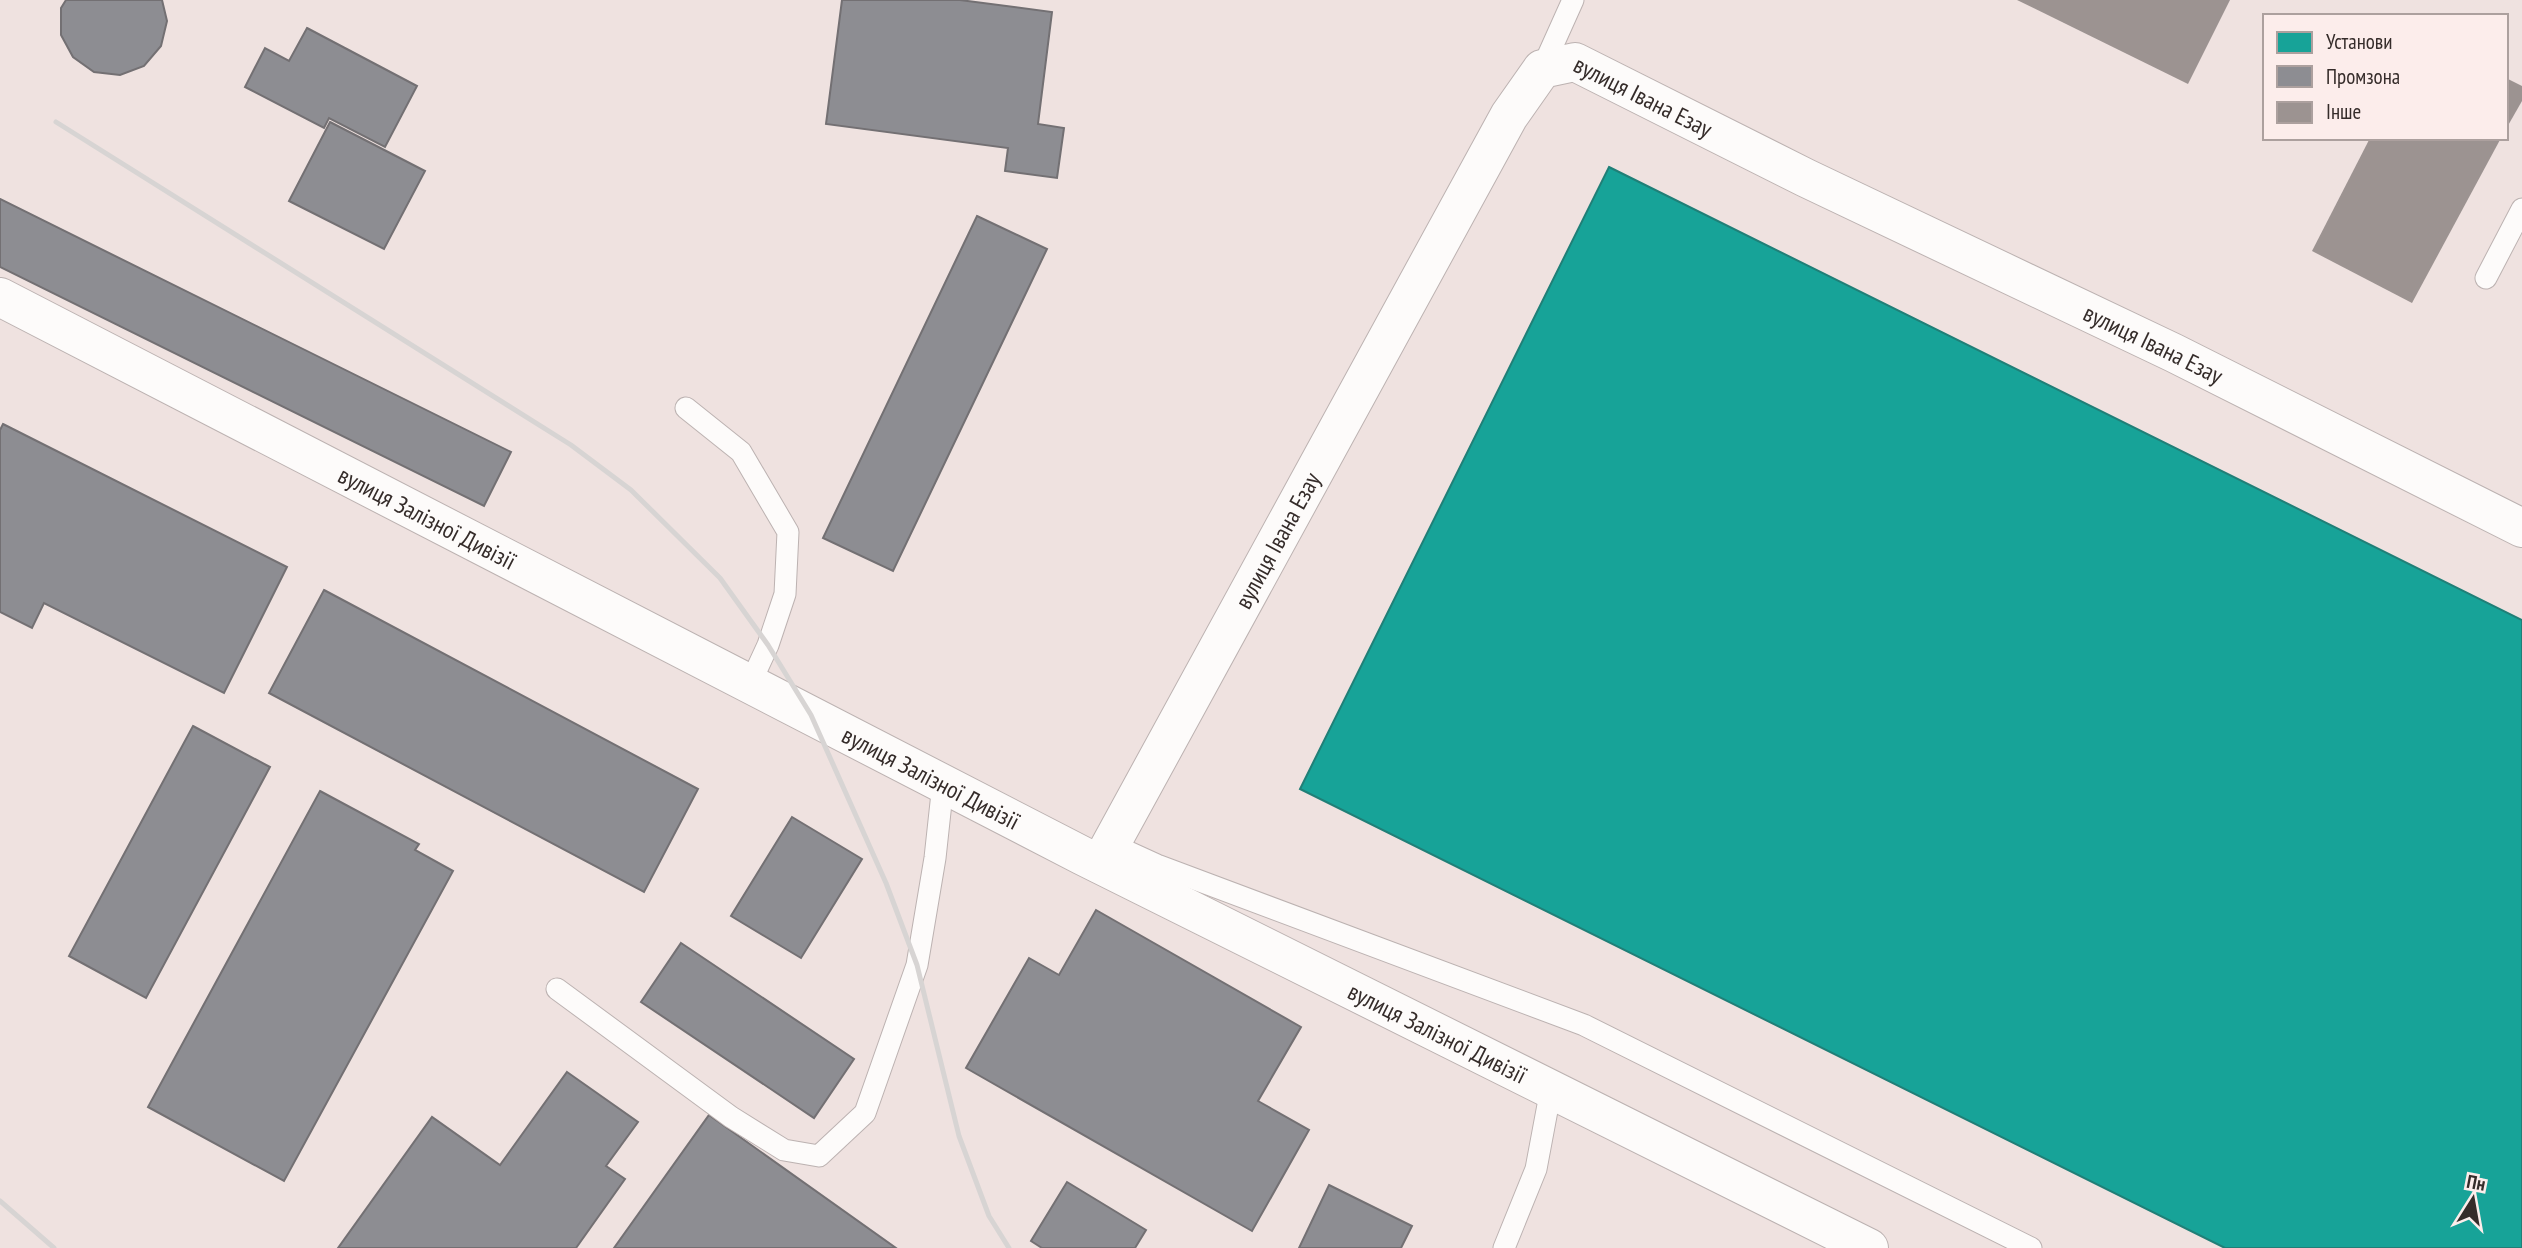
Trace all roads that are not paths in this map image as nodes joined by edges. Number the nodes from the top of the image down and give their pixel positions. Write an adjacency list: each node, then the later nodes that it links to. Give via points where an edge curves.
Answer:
1 (1573, 0): 2 (lane)
2 (1542, 69): 7 (street, вулиця Івана Езау, via 1575,62); 10 (street, вулиця Івана Езау, via 1509,116)
3 (2522, 209): 4 (lane)
4 (2486, 278)
5 (0, 297): 8 (street, вулиця Залізної Дивізії)
6 (687, 408): 8 (lane, via 741,452 788,532 785,594)
7 (2522, 528)
8 (750, 684): 9 (street, вулиця Залізної Дивізії)
9 (943, 784): 10 (street, вулиця Залізної Дивізії); 11 (lane, via 917,965 865,1113 819,1156 784,1150 731,1117)
10 (1106, 854): 12 (street, вулиця Залізної Дивізії); 15 (lane, via 1157,866 1584,1025)
11 (557, 989)
12 (1551, 1089): 13 (lane, via 1536,1169); 14 (street, вулиця Залізної Дивізії)
13 (1504, 1248)
14 (1870, 1248)
15 (2031, 1248)

